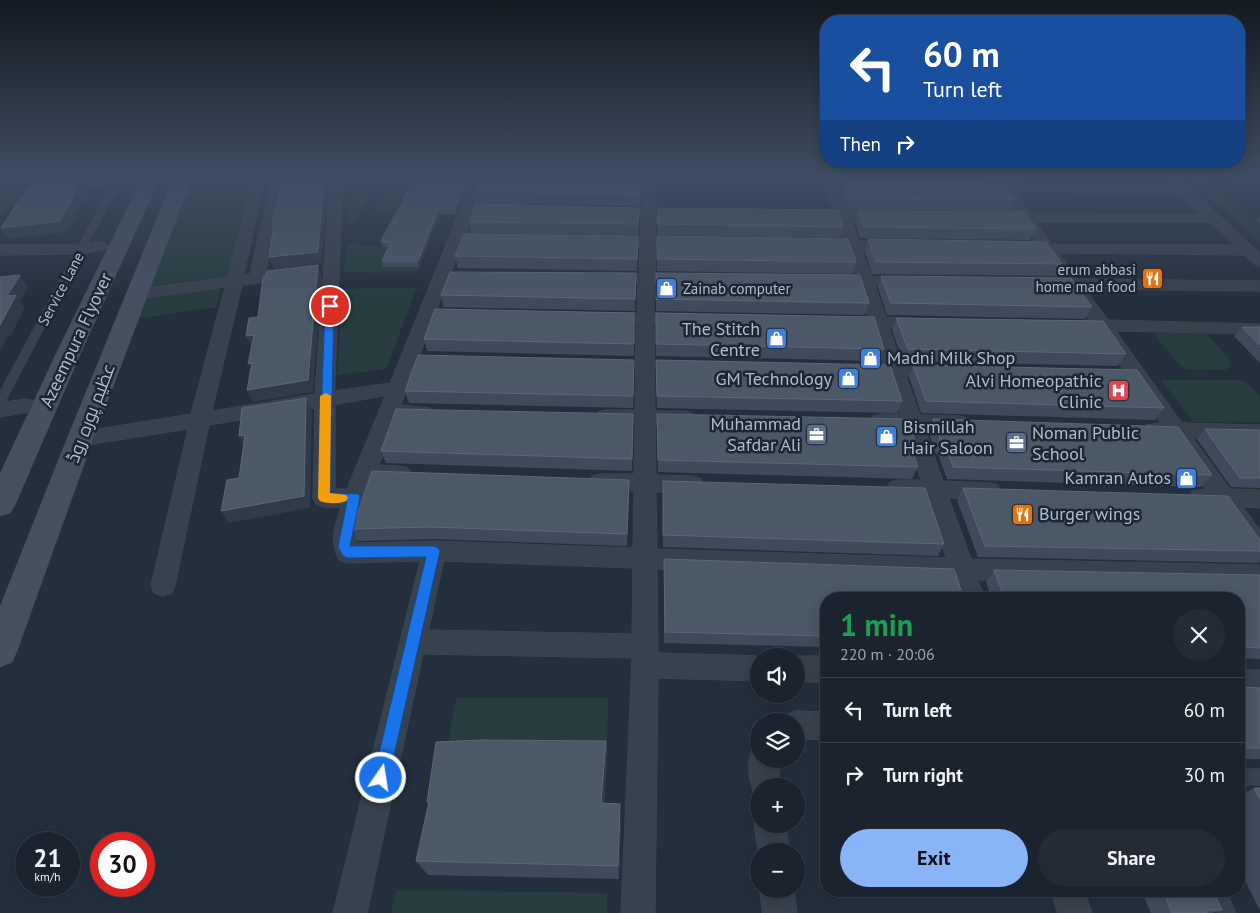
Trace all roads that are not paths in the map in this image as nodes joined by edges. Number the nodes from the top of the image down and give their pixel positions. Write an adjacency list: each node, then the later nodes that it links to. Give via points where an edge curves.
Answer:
1 (1025, 217): 22 (street)
2 (118, 218): 20 (main road)
3 (135, 218): 84 (main road, Azeempura Flyover)
4 (139, 218): 92 (main road, Azeempura Flyover)
5 (143, 218): 70 (main road, عظیم پورہ روڈ)
6 (249, 218): 31 (street)
7 (270, 218): 27 (street)
8 (338, 218): 26 (street)
9 (475, 218): 53 (street, via 418,359)
10 (649, 218): 15 (street)
11 (844, 218): 18 (street)
12 (1139, 218): 13 (street)
13 (1213, 218): 24 (street)
14 (590, 242): 15 (street)
15 (648, 243): 16 (street); 29 (street)
16 (697, 244)
17 (804, 245): 18 (street)
18 (853, 246): 19 (street); 33 (street)
19 (911, 246)
20 (92, 247): 23 (street); 55 (lane, Service Lane); 56 (main road)
21 (1008, 248): 22 (street)
22 (1047, 248): 24 (street); 36 (street)
23 (0, 250)
24 (1248, 250): 25 (street)
25 (1260, 261)
26 (331, 269): 27 (street); 54 (street)
27 (257, 278): 31 (street)
28 (588, 278): 29 (street)
29 (647, 279): 30 (street); 40 (street)
30 (696, 280)
31 (235, 281): 38 (street); 63 (street)
32 (816, 281): 33 (street)
33 (865, 282): 34 (street); 43 (street)
34 (924, 282)
35 (1033, 284): 36 (street)
36 (1072, 284): 37 (street); 46 (street)
37 (1260, 286)
38 (145, 293)
39 (595, 317): 40 (street)
40 (645, 318): 41 (street); 61 (street)
41 (703, 319)
42 (830, 322): 43 (street)
43 (879, 322): 44 (street); 49 (street)
44 (937, 323)
45 (1062, 325): 46 (street)
46 (1101, 326): 47 (street); 52 (street)
47 (1260, 329)
48 (845, 369): 49 (street)
49 (895, 370): 50 (street); 65 (street)
50 (962, 371)
51 (1116, 374): 52 (street)
52 (1136, 374): 68 (street)
53 (397, 388): 54 (street); 58 (street)
54 (326, 399): 63 (street); 81 (street, via 324,498)
55 (0, 402)
56 (27, 406): 57 (street); 71 (main road)
57 (0, 410)
58 (388, 412): 59 (street); 72 (street)
59 (437, 413)
60 (586, 416): 61 (street)
61 (645, 418): 62 (street); 75 (street)
62 (704, 419)
63 (200, 420): 70 (street); 90 (street)
64 (863, 421): 65 (street)
65 (912, 422): 66 (street); 78 (street)
66 (981, 424)
67 (1137, 429): 68 (street)
68 (1176, 431): 69 (street); 82 (street)
69 (1260, 432)
70 (80, 439): 94 (main road, عظیم پورہ روڈ)
71 (0, 460)
72 (364, 473): 73 (street); 81 (street)
73 (422, 475)
74 (577, 481): 75 (street)
75 (645, 483): 76 (street); 87 (street)
76 (715, 485)
77 (875, 488): 78 (street)
78 (935, 489): 79 (street); 88 (street)
79 (1014, 492)
80 (1183, 497): 82 (street)
81 (354, 498): 86 (street, via 345,539 347,553)
82 (1223, 498): 83 (street); 85 (street)
83 (1260, 499)
84 (0, 505)
85 (1260, 549)
86 (434, 551): 87 (street); 93 (street)
87 (645, 559): 88 (street); 95 (street)
88 (962, 569): 89 (street); 91 (street)
89 (1260, 575)
90 (162, 585)
91 (970, 592)
92 (0, 596)
93 (413, 642): 95 (street); 108 (street)
94 (0, 651)
95 (645, 655): 96 (street); 109 (street)
96 (750, 667)
97 (805, 669): 98 (street)
98 (820, 669)
99 (1245, 683): 100 (street)
100 (1260, 684)
101 (805, 725): 102 (street)
102 (820, 726)
103 (1245, 777): 104 (lane)
104 (1260, 777)
105 (1070, 897): 111 (street)
106 (1220, 897): 112 (lane)
107 (778, 898): 110 (street)
108 (350, 913)
109 (638, 913)
110 (780, 913)
111 (1075, 913)
112 (1228, 913)

